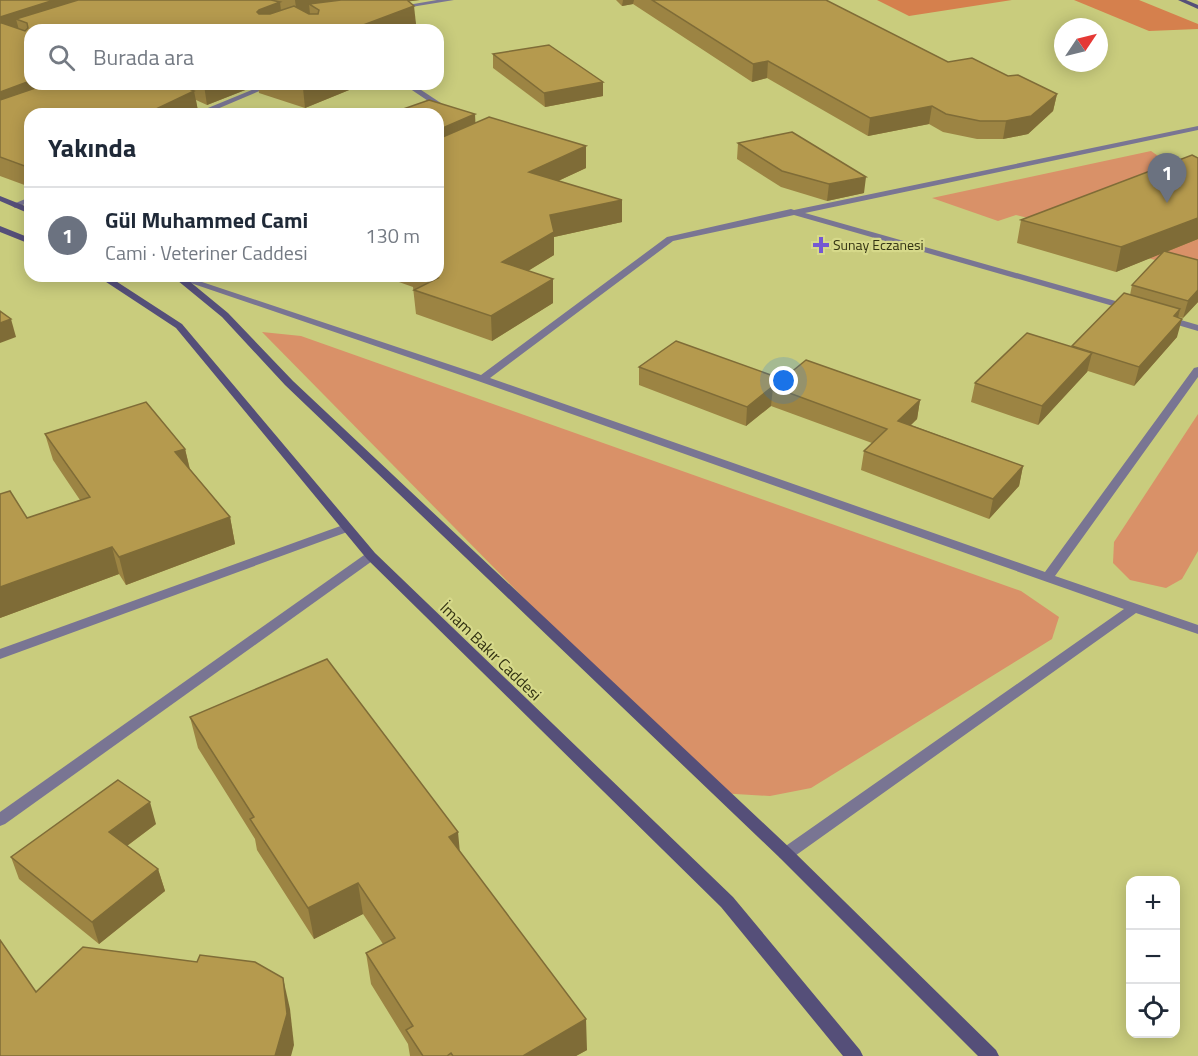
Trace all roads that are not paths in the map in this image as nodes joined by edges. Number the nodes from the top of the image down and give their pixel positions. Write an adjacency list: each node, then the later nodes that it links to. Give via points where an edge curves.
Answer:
1 (451, 0): 3 (street)
2 (1181, 0): 4 (main road)
3 (434, 1): 5 (street)
4 (1198, 7)
5 (389, 8)
6 (258, 90): 10 (street)
7 (416, 90): 11 (street)
8 (197, 106): 9 (street)
9 (200, 108)
10 (215, 108)
11 (457, 116)
12 (1198, 128): 17 (street)
13 (0, 198): 15 (main road)
14 (24, 201): 15 (street)
15 (15, 205): 16 (main road)
16 (24, 209)
17 (790, 212): 23 (street); 27 (street, via 670,238)
18 (0, 229): 19 (main road)
19 (24, 239)
20 (111, 282): 28 (main road, İmam Bakır Caddesi, via 179,327)
21 (185, 282): 35 (main road, via 225,315 297,391)
22 (196, 282): 27 (street)
23 (1141, 312)
24 (1153, 315): 25 (street)
25 (1198, 328)
26 (1198, 369): 30 (street)
27 (482, 379): 30 (street)
28 (346, 528): 29 (main road, İmam Bakır Caddesi); 33 (street)
29 (371, 556): 34 (street); 36 (main road, İmam Bakır Caddesi, via 727,902)
30 (1047, 578): 31 (street)
31 (1134, 608): 32 (street); 35 (street)
32 (1196, 625)
33 (0, 654)
34 (0, 820)
35 (786, 854): 37 (main road)
36 (854, 1056)
37 (990, 1056)

